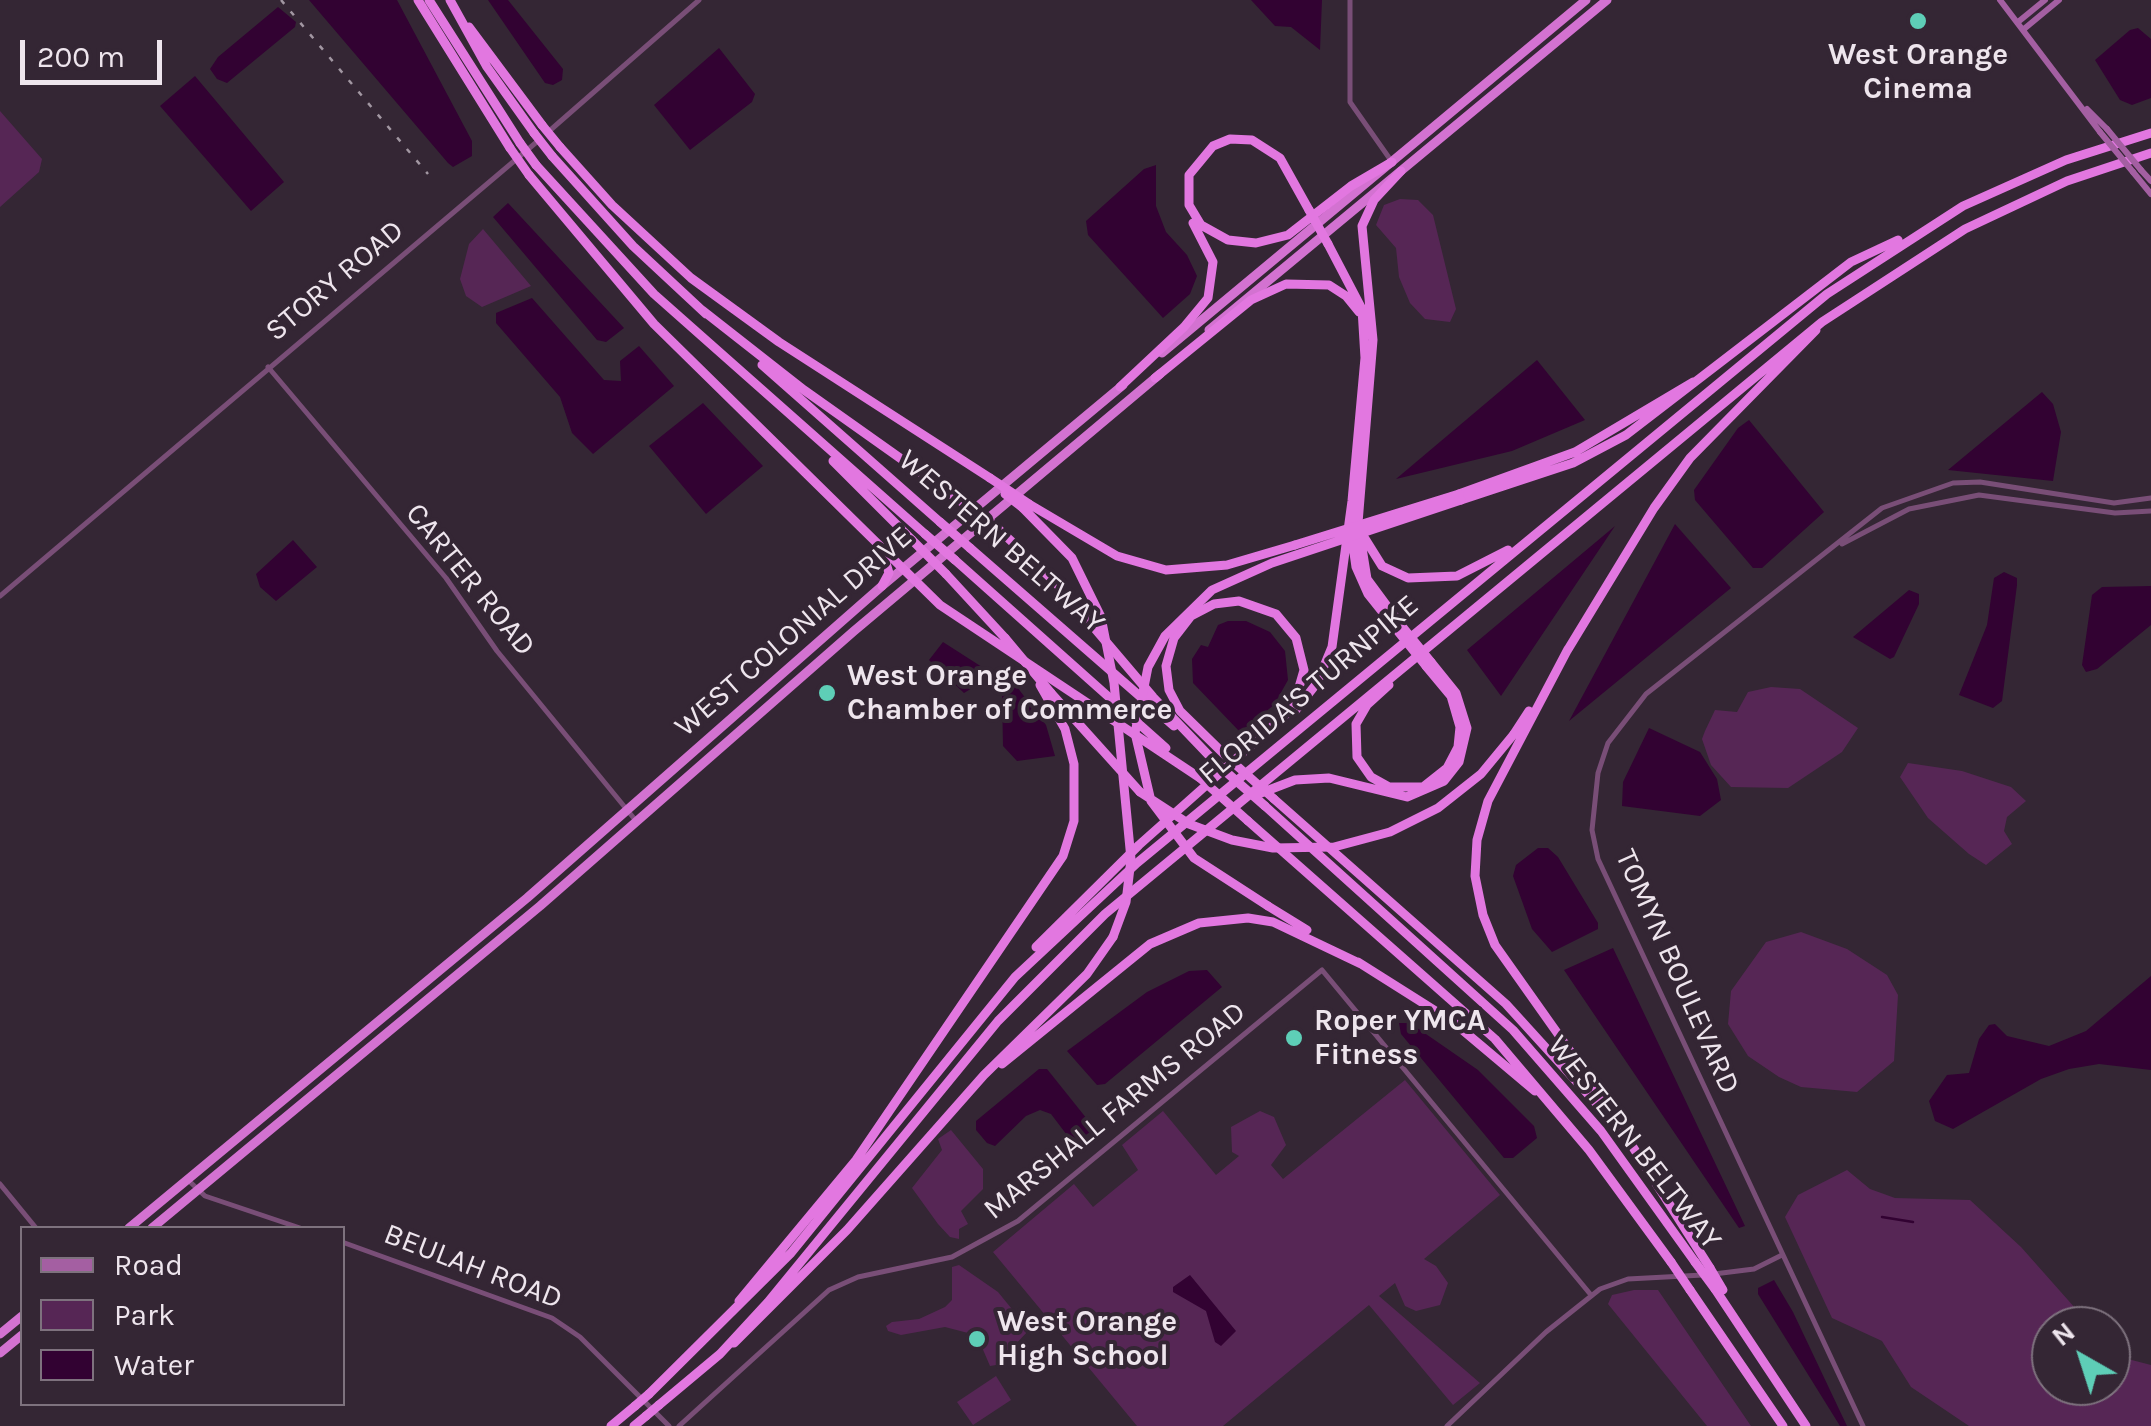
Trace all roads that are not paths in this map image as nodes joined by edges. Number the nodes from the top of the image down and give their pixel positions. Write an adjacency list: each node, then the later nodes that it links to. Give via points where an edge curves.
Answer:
1 (418, 0): 13 (highway)
2 (429, 0): 13 (highway, WESTERN BELTWAY)
3 (450, 0): 23 (highway, WESTERN BELTWAY, bridge, via 486,67 552,156); 37 (highway, bridge, via 560,147 691,278)
4 (700, 0): 27 (street, STORY ROAD)
5 (1350, 0): 15 (street, via 1350,102)
6 (1586, 0): 15 (highway, WEST COLONIAL DRIVE)
7 (1607, 0): 16 (highway, WEST COLONIAL DRIVE)
8 (2000, 0): 11 (main road)
9 (2045, 0): 11 (main road)
10 (2060, 0): 11 (main road)
11 (2021, 26): 17 (main road, bridge)
12 (2151, 133): 21 (highway, FLORIDA'S TURNPIKE, via 2027,176)
13 (515, 146): 31 (highway, WESTERN BELTWAY, bridge, via 620,261); 43 (highway, bridge, via 528,175 654,324)
14 (2151, 152): 25 (highway, FLORIDA'S TURNPIKE, via 1965,229)
15 (1392, 162): 20 (highway, via 1288,235 1256,243 1228,240 1201,225 1189,205 1190,175 1213,146 1252,140 1280,158); 29 (highway, WEST COLONIAL DRIVE)
16 (1400, 171): 24 (highway, via 1362,226); 28 (highway, WEST COLONIAL DRIVE, via 1262,281)
17 (2137, 171): 18 (main road); 19 (main road)
18 (2151, 181)
19 (2151, 194)
20 (1311, 209): 22 (highway, bridge); 29 (highway, via 1283,156 1262,139 1224,136 1202,148 1186,171 1183,196 1213,262 1208,298)
21 (1923, 228): 34 (highway, via 1850,262 1690,390 1606,447 1530,479); 42 (highway, FLORIDA'S TURNPIKE, via 1770,338)
22 (1330, 243): 24 (highway); 26 (highway)
23 (702, 310): 38 (highway); 61 (highway, WESTERN BELTWAY, bridge)
24 (1369, 312): 39 (highway, via 1373,340)
25 (1822, 322): 52 (highway, FLORIDA'S TURNPIKE); 58 (highway, via 1806,346 1690,458)
26 (1365, 326): 28 (highway, via 1337,288 1286,284 1251,300); 36 (highway)
27 (268, 367): 48 (street, STORY ROAD); 65 (street, CARTER ROAD, via 446,578)
28 (1156, 378): 32 (highway, WEST COLONIAL DRIVE)
29 (1120, 388): 30 (highway, WEST COLONIAL DRIVE); 32 (highway, via 1091,418)
30 (1075, 424): 33 (highway, via 1073,441); 38 (highway, WEST COLONIAL DRIVE)
31 (812, 436): 51 (highway, bridge); 62 (highway, WESTERN BELTWAY, bridge)
32 (1089, 436): 33 (highway, WEST COLONIAL DRIVE)
33 (1056, 461): 41 (highway, WEST COLONIAL DRIVE)
34 (1460, 497): 37 (highway, bridge, via 1227,564 1166,570 1117,556); 70 (highway, bridge, via 1272,562 1212,590 1165,636 1148,667 1135,733 1151,801 1188,852)
35 (2151, 498): 44 (street, TOMYN BOULEVARD, via 2114,502 1953,484 1882,508)
36 (1352, 501): 50 (highway, via 1356,567 1368,594); 59 (highway, via 1326,665 1303,702)
37 (1026, 506): 76 (highway, bridge, via 1072,558 1100,617 1114,683 1131,859 1126,902 1113,938 1087,974)
38 (975, 509): 41 (highway); 45 (highway, WEST COLONIAL DRIVE)
39 (1360, 512): 42 (highway, via 1374,558 1408,578 1457,576); 50 (highway, via 1367,579)
40 (2151, 512): 44 (street, TOMYN BOULEVARD, via 1979,495 1945,499 1910,508)
41 (988, 519): 46 (highway, WEST COLONIAL DRIVE); 61 (highway, via 1057,584)
42 (1534, 535): 72 (highway, FLORIDA'S TURNPIKE, via 1126,873)
43 (880, 546): 45 (highway); 47 (highway, via 888,569)
44 (1830, 550): 86 (street, TOMYN BOULEVARD, via 1646,694 1608,743 1593,800 1598,859)
45 (904, 569): 46 (highway); 47 (highway, WEST COLONIAL DRIVE)
46 (915, 582): 53 (highway, WEST COLONIAL DRIVE); 62 (highway, via 961,620)
47 (882, 586): 49 (highway, WEST COLONIAL DRIVE)
48 (0, 596)
49 (840, 624): 53 (highway); 55 (highway, WEST COLONIAL DRIVE)
50 (1398, 627): 54 (highway, bridge)
51 (1006, 638): 58 (highway, bridge, via 1140,792 1190,824 1273,848 1334,846 1390,832 1438,808); 92 (highway, bridge, via 1065,729 1078,789 1056,870 856,1160)
52 (1436, 638): 54 (highway, via 1356,724 1362,767 1388,787 1413,790 1432,782 1458,747 1454,703); 63 (highway, FLORIDA'S TURNPIKE)
53 (818, 663): 57 (highway, WEST COLONIAL DRIVE)
54 (1428, 664): 63 (highway, via 1461,701 1467,728 1459,762 1436,787 1407,797 1312,777)
55 (737, 716): 56 (highway, WEST COLONIAL DRIVE); 57 (highway)
56 (727, 724): 60 (highway); 65 (highway, WEST COLONIAL DRIVE)
57 (735, 736): 60 (highway, WEST COLONIAL DRIVE)
58 (1516, 737): 79 (highway, via 1478,840 1482,915 1494,945)
59 (1251, 748): 64 (highway, bridge, via 1292,708 1303,659 1293,632 1276,614 1246,602 1223,602 1185,622 1174,638 1166,666 1169,690 1180,711); 72 (highway, via 1041,942)
60 (711, 757): 66 (highway, WEST COLONIAL DRIVE)
61 (1217, 764): 64 (highway, WESTERN BELTWAY, bridge)
62 (1200, 778): 75 (highway, WESTERN BELTWAY, bridge, via 1462,1007)
63 (1240, 802): 94 (highway, FLORIDA'S TURNPIKE, via 1105,914 1028,989 824,1239)
64 (1270, 802): 79 (highway, via 1546,1044); 87 (highway, WESTERN BELTWAY, bridge, via 1513,1030 1601,1131)
65 (628, 811): 66 (street, CARTER ROAD); 67 (highway, WEST COLONIAL DRIVE)
66 (637, 822): 68 (highway, WEST COLONIAL DRIVE)
67 (510, 912): 68 (highway, via 484,942); 69 (highway, WEST COLONIAL DRIVE)
68 (483, 954): 71 (highway, WEST COLONIAL DRIVE)
69 (451, 962): 71 (highway); 73 (highway, WEST COLONIAL DRIVE)
70 (1361, 964): 75 (highway, via 1480,1042); 76 (highway, via 1273,922 1223,918 1176,930 1081,997)
71 (433, 995): 74 (highway, WEST COLONIAL DRIVE)
72 (981, 1014): 92 (highway, FLORIDA'S TURNPIKE, via 816,1224)
73 (334, 1060): 74 (highway, via 304,1090); 77 (highway, WEST COLONIAL DRIVE)
74 (303, 1102): 80 (highway, WEST COLONIAL DRIVE)
75 (1562, 1117): 100 (highway, WESTERN BELTWAY, bridge)
76 (936, 1129): 94 (highway, via 847,1230)
77 (188, 1180): 80 (street); 82 (highway, WEST COLONIAL DRIVE)
78 (0, 1184): 81 (street)
79 (1658, 1184): 87 (highway, bridge)
80 (198, 1190): 83 (highway, WEST COLONIAL DRIVE); 84 (street)
81 (34, 1226)
82 (131, 1226)
83 (154, 1226)
84 (294, 1226)
85 (345, 1243): 97 (street, BEULAH ROAD, via 552,1318)
86 (1782, 1255): 88 (street, via 1754,1269 1628,1279); 102 (street, TOMYN BOULEVARD)
87 (1719, 1289): 101 (highway, WESTERN BELTWAY)
88 (1591, 1295): 98 (street, MARSHALL FARMS ROAD, via 1322,970 1018,1221 952,1257 858,1277 829,1290); 99 (street)
89 (20, 1318): 90 (highway)
90 (0, 1334)
91 (20, 1336): 93 (highway)
92 (700, 1348): 95 (highway, FLORIDA'S TURNPIKE, bridge)
93 (0, 1353)
94 (720, 1354): 96 (highway, FLORIDA'S TURNPIKE, bridge)
95 (611, 1426)
96 (634, 1426)
97 (669, 1426)
98 (680, 1426)
99 (1447, 1426)
100 (1783, 1426)
101 (1806, 1426)
102 (1863, 1426)

